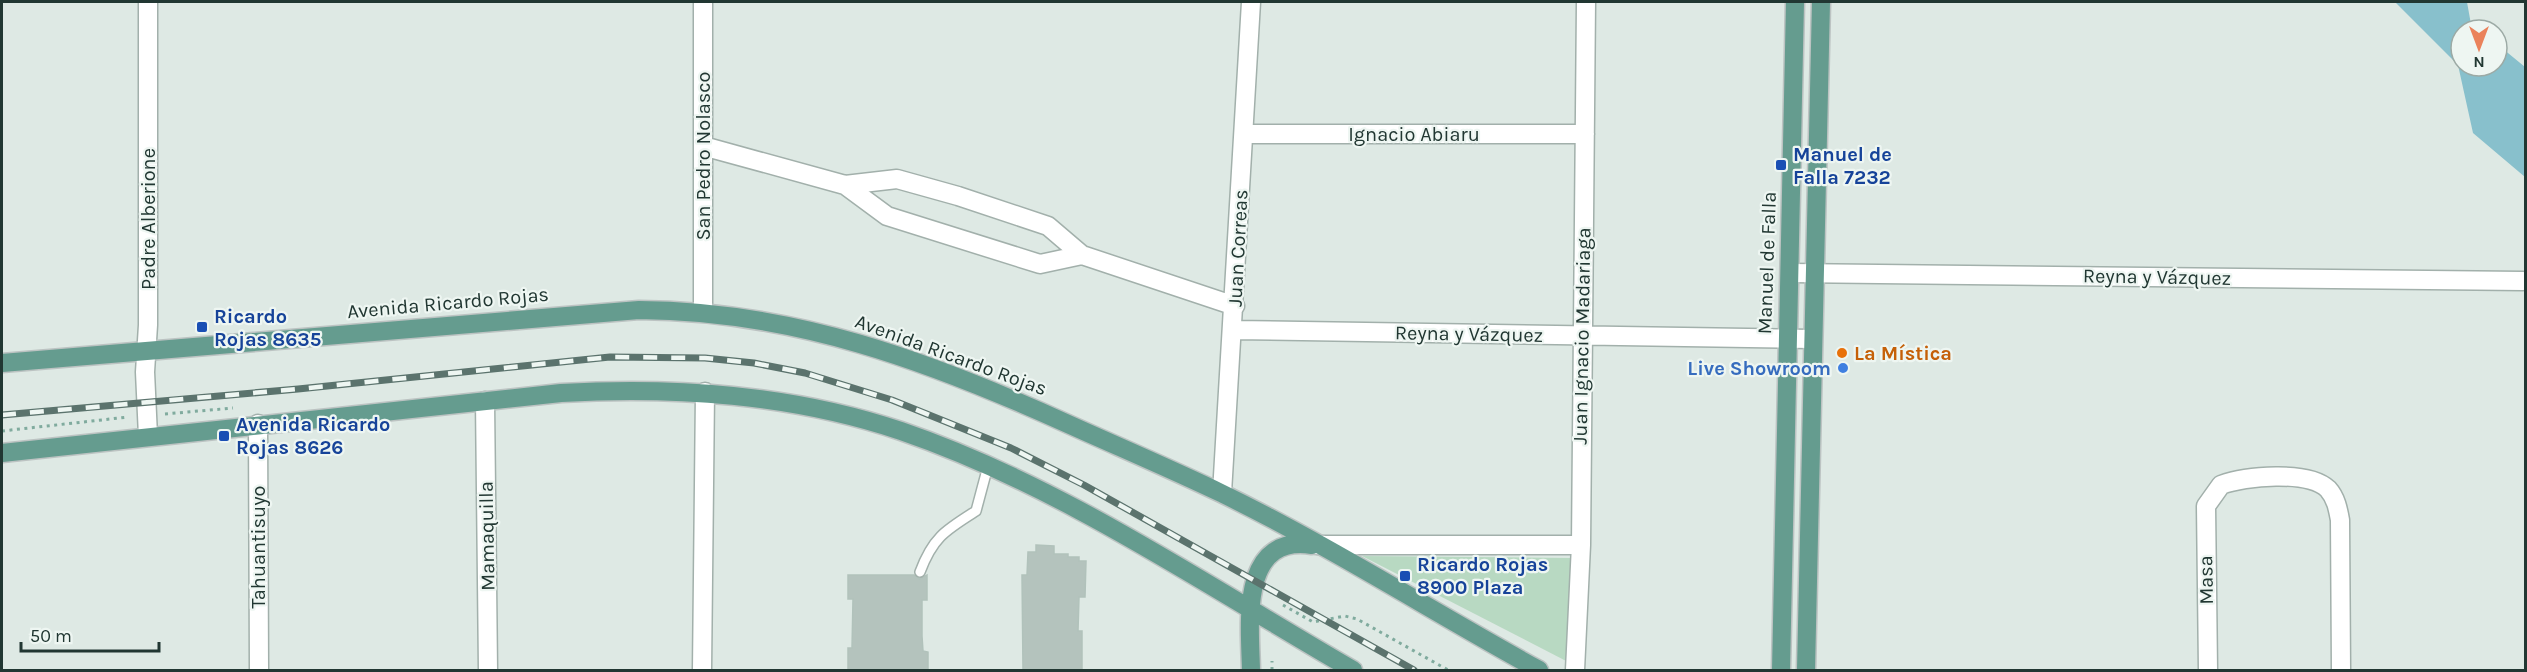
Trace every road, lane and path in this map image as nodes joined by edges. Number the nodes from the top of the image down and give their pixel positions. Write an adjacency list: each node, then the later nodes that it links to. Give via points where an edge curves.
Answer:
1 (148, 2): 21 (street, Padre Alberione)
2 (703, 2): 9 (street, San Pedro Nolasco)
3 (1251, 2): 7 (street, Juan Correas)
4 (1586, 2): 8 (street, Juan Ignacio Madariaga)
5 (1795, 2): 12 (main road, Manuel de Falla)
6 (1821, 2): 13 (main road)
7 (1244, 134): 8 (street, Ignacio Abiaru); 15 (street, Juan Correas)
8 (1585, 134): 18 (street, Juan Ignacio Madariaga)
9 (703, 146): 10 (street); 16 (street, San Pedro Nolasco)
10 (845, 185): 11 (street, via 897,179 958,196 1048,226); 11 (street, via 887,216 1040,264)
11 (1082, 255): 15 (street)
12 (1791, 273): 13 (street, Reyna y Vázquez); 19 (main road, Manuel de Falla)
13 (1814, 274): 14 (street, Reyna y Vázquez); 20 (main road)
14 (2523, 281)
15 (1235, 306): 17 (street, Juan Correas)
16 (703, 311): 21 (main road, Avenida Ricardo Rojas, via 598,313); 32 (main road, Avenida Ricardo Rojas, via 812,330 923,364 1024,404)
17 (1233, 330): 18 (street, Reyna y Vázquez); 32 (street, Juan Correas)
18 (1582, 336): 19 (street, Reyna y Vázquez); 34 (street, Juan Ignacio Madariaga)
19 (1787, 339): 20 (street, Reyna y Vázquez); 48 (main road, Manuel de Falla)
20 (1812, 339): 49 (main road)
21 (146, 351): 22 (main road, Avenida Ricardo Rojas); 26 (street, Padre Alberione)
22 (2, 363)
23 (705, 392): 24 (main road, via 607,390); 31 (main road, via 779,402 867,422 909,434); 41 (street)
24 (485, 401): 27 (main road); 40 (street, Mamaquilla)
25 (241, 408): 26 (path)
26 (147, 415): 28 (path); 29 (street, Padre Alberione)
27 (258, 424): 29 (main road); 39 (street, Tahuantisuyo)
28 (2, 431)
29 (148, 436): 30 (main road)
30 (2, 453)
31 (988, 466): 35 (lane, via 976,511 949,528 928,549); 37 (main road, via 1150,550)
32 (1222, 494): 33 (main road, Avenida Ricardo Rojas)
33 (1317, 545): 34 (street); 36 (main road, via 1295,543 1279,547); 46 (main road, Avenida Ricardo Rojas)
34 (1581, 545): 47 (street, Juan Ignacio Madariaga)
35 (920, 572)
36 (1252, 588): 37 (main road); 45 (path, via 1313,622 1345,616 1357,619)
37 (1249, 610): 42 (main road); 44 (main road)
38 (1272, 661): 43 (path)
39 (259, 670)
40 (488, 670)
41 (702, 670)
42 (1251, 670)
43 (1272, 670)
44 (1353, 670)
45 (1448, 670)
46 (1539, 670)
47 (1575, 670)
48 (1781, 670)
49 (1806, 670)
50 (2208, 670): 51 (street, Masa, via 2206,506 2221,485 2249,478 2303,478 2330,491 2337,503)
51 (2341, 670)

